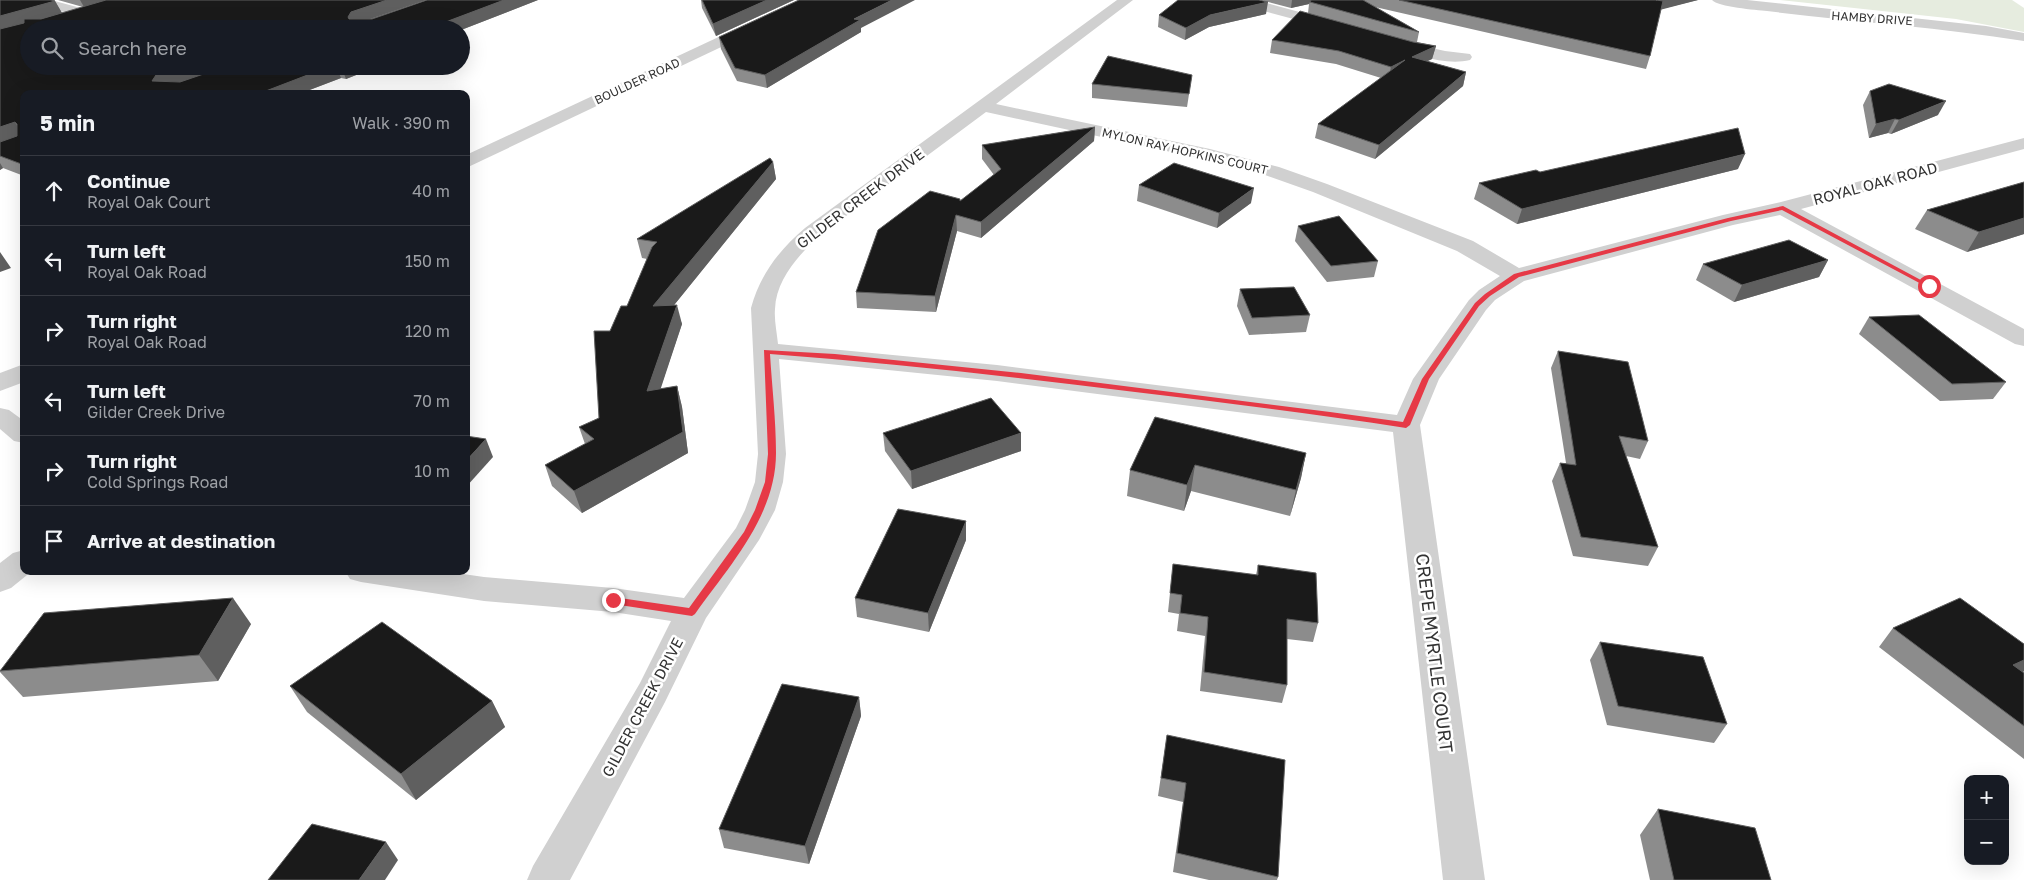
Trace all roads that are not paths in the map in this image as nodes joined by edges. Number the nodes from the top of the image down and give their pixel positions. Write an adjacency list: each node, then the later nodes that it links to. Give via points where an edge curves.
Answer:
1 (35, 0): 6 (street, via 88,12)
2 (809, 0): 13 (street, BOULDER ROAD)
3 (1126, 0): 11 (street, GILDER CREEK DRIVE)
4 (1239, 0): 7 (street)
5 (1719, 0): 8 (street, HAMBY DRIVE, via 1788,10 1950,25)
6 (60, 20)
7 (1342, 29)
8 (2024, 37)
9 (1379, 40): 10 (street, via 1416,50)
10 (1464, 57)
11 (984, 106): 15 (street, MYLON RAY HOPKINS COURT, via 1272,171 1465,246); 17 (street, GILDER CREEK DRIVE, via 794,248 776,271 765,296)
12 (2024, 143): 14 (street, ROYAL OAK ROAD)
13 (470, 160)
14 (1783, 208): 15 (street, ROYAL OAK ROAD); 16 (street)
15 (1516, 276): 21 (street, ROYAL OAK ROAD, via 1477,305 1426,379)
16 (2024, 339)
17 (766, 351): 21 (street, via 1021,376); 26 (street, GILDER CREEK DRIVE, via 772,454 769,482 748,533)
18 (20, 374): 19 (street)
19 (0, 383)
20 (0, 416): 22 (street)
21 (1406, 425): 28 (street, CREPE MYRTLE COURT)
22 (20, 432)
23 (20, 564): 25 (street)
24 (388, 575): 26 (street)
25 (0, 580)
26 (692, 612): 27 (street, GILDER CREEK DRIVE, via 652,692)
27 (548, 880)
28 (1464, 880)

